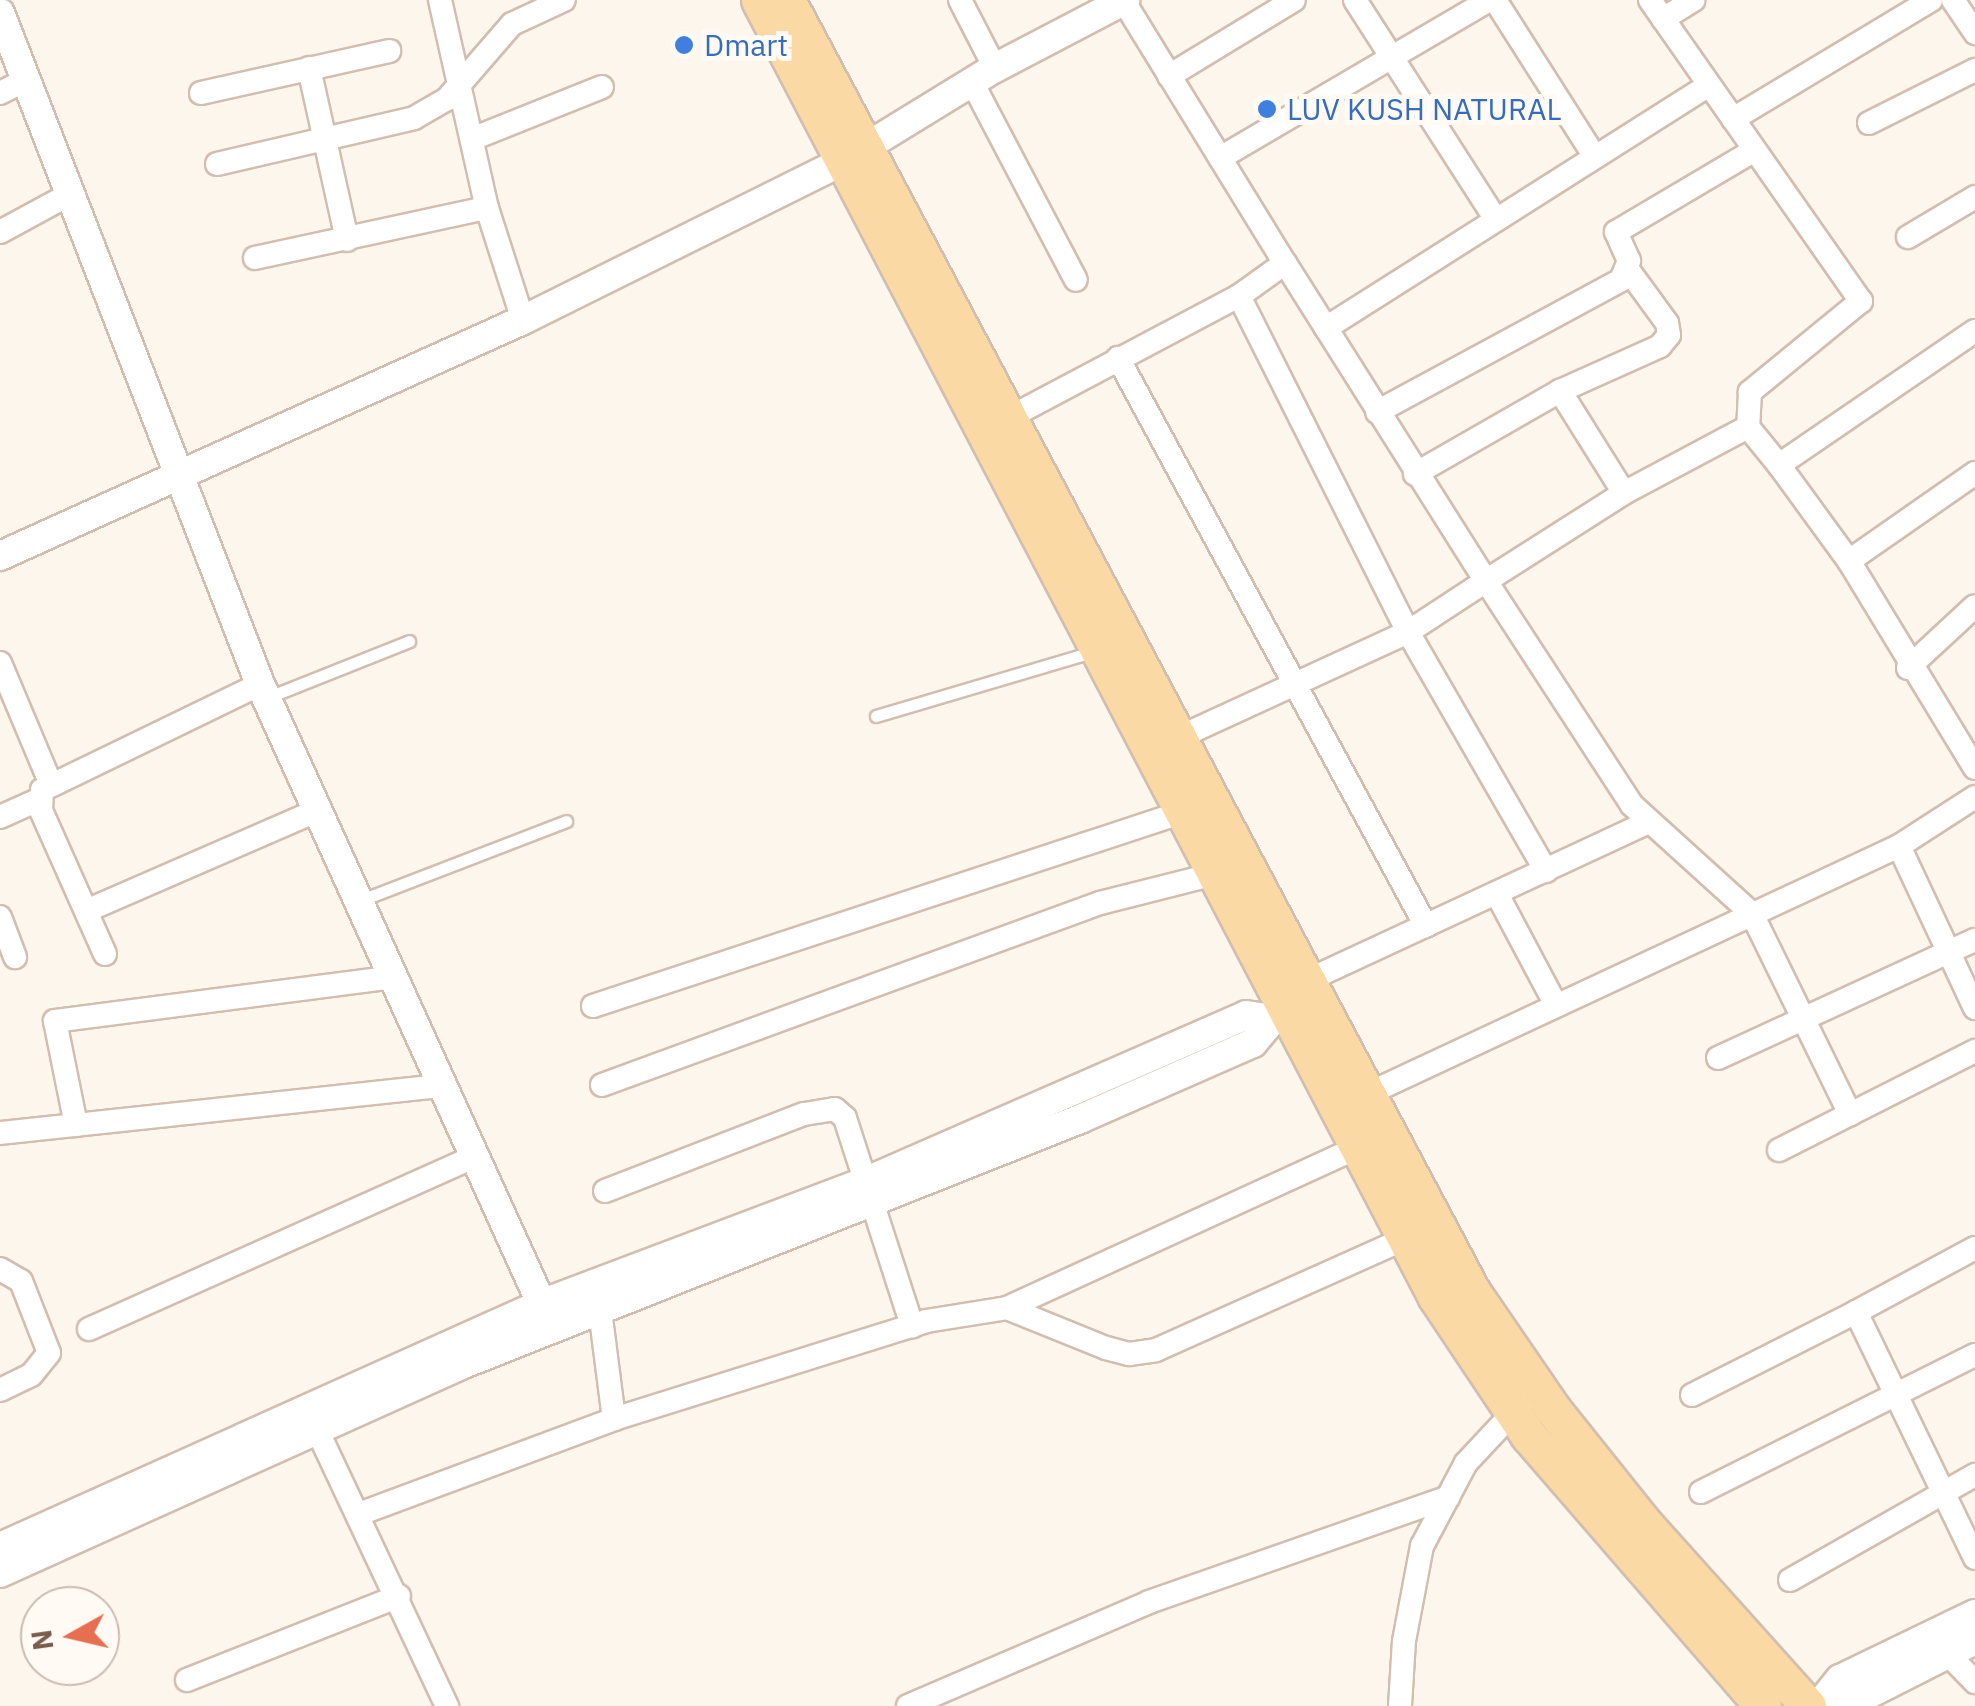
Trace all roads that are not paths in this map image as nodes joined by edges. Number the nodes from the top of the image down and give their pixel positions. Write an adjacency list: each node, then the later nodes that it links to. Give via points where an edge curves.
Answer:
1 (440, 0): 23 (street)
2 (564, 0): 23 (street, via 512,24)
3 (759, 0): 33 (main road)
4 (787, 0): 33 (main road)
5 (960, 0): 20 (street)
6 (1124, 0): 20 (street); 21 (street)
7 (1294, 0): 21 (street)
8 (1355, 0): 17 (street)
9 (1492, 0): 17 (street); 34 (street)
10 (1694, 0): 13 (street)
11 (1931, 0): 28 (street)
12 (1954, 0): 15 (street)
13 (1656, 10): 25 (street)
14 (0, 13): 22 (street)
15 (1975, 33)
16 (389, 52): 18 (street)
17 (1394, 56): 35 (street); 40 (street)
18 (309, 68): 27 (street); 31 (street)
19 (1975, 70): 29 (street)
20 (984, 76): 33 (street); 47 (street)
21 (1169, 76): 35 (street)
22 (26, 80): 26 (street); 37 (street)
23 (460, 80): 30 (street); 31 (street, via 447,98 414,118)
24 (602, 87): 30 (street)
25 (1706, 87): 28 (street); 34 (street)
26 (0, 92)
27 (201, 94)
28 (1733, 119): 32 (street)
29 (1869, 123)
30 (472, 140): 39 (street)
31 (324, 142): 36 (street); 43 (street)
32 (1753, 152): 46 (street, via 1616,232); 56 (street, via 1862,301 1756,383 1746,407)
33 (854, 154): 49 (street); 55 (main road)
34 (1595, 157): 40 (street)
35 (1220, 158): 45 (street)
36 (217, 164)
37 (70, 194): 41 (street); 58 (street)
38 (1975, 196): 42 (street)
39 (487, 208): 43 (street); 49 (street)
40 (1496, 220): 50 (street)
41 (0, 232)
42 (1908, 238)
43 (347, 240): 44 (street)
44 (255, 258)
45 (1285, 264): 48 (street); 50 (street)
46 (1629, 271): 53 (street, via 1659,306 1669,336); 54 (street)
47 (1076, 280)
48 (1239, 296): 52 (street); 66 (street)
49 (523, 320): 58 (street)
50 (1326, 328): 54 (street)
51 (1975, 332): 57 (street)
52 (1118, 358): 55 (street); 71 (street)
53 (1560, 390): 60 (street); 61 (street)
54 (1377, 412): 60 (street)
55 (996, 424): 68 (main road)
56 (1748, 428): 57 (street); 61 (street)
57 (1780, 465): 63 (street)
58 (181, 470): 62 (street); 72 (street)
59 (1975, 473): 63 (street)
60 (1416, 474): 64 (street)
61 (1624, 493): 64 (street)
62 (0, 556)
63 (1848, 561): 70 (street)
64 (1486, 582): 66 (street); 82 (street)
65 (1975, 606): 70 (street)
66 (1408, 632): 71 (street); 84 (street)
67 (409, 641): 72 (lane)
68 (1112, 645): 73 (lane); 74 (main road)
69 (0, 663): 76 (street)
70 (1908, 668): 75 (street)
71 (1292, 682): 74 (street); 91 (street)
72 (263, 691): 76 (street); 78 (street)
73 (876, 716)
74 (1165, 744): 79 (main road); 97 (main road)
75 (1975, 768)
76 (45, 791): 80 (street); 88 (street)
77 (1975, 797): 83 (street)
78 (318, 810): 87 (street); 88 (street)
79 (1183, 812): 85 (main road); 99 (street)
80 (0, 817)
81 (566, 821): 87 (lane)
82 (1646, 823): 84 (street); 89 (street)
83 (1899, 846): 89 (street); 93 (street)
84 (1546, 871): 86 (street)
85 (1215, 874): 97 (main road); 104 (street, via 1100,902)
86 (1498, 896): 91 (street); 98 (street)
87 (359, 901): 96 (street)
88 (86, 911): 94 (street)
89 (1752, 914): 98 (street); 101 (street)
90 (0, 917): 95 (street)
91 (1426, 926): 97 (street)
92 (1975, 940): 93 (street)
93 (1947, 953): 100 (street); 101 (street)
94 (105, 954)
95 (15, 956)
96 (394, 977): 105 (street); 108 (street, via 55,1021)
97 (1295, 1003): 106 (main road); 114 (street, via 1253,1043)
98 (1555, 1003): 106 (street)
99 (593, 1006)
100 (1975, 1008)
101 (1806, 1018): 103 (street); 107 (street)
102 (1975, 1051): 107 (street)
103 (1718, 1058)
104 (602, 1085)
105 (443, 1086): 108 (street); 112 (street)
106 (1351, 1102): 110 (main road); 127 (main road)
107 (1850, 1114): 111 (street)
108 (76, 1125): 109 (street)
109 (0, 1133)
110 (1358, 1148): 115 (main road); 118 (street)
111 (1779, 1150)
112 (474, 1157): 121 (street); 123 (street)
113 (605, 1191): 114 (street, via 821,1108 846,1118)
114 (866, 1195): 119 (street); 121 (street); 122 (street)
115 (1406, 1238): 118 (street, via 1156,1350 1129,1354 1106,1348); 131 (main road)
116 (1975, 1248): 120 (street)
117 (0, 1268): 125 (street, via 21,1281 49,1353 31,1376)
118 (1007, 1308): 122 (street)
119 (600, 1310): 121 (street); 130 (street)
120 (1856, 1312): 126 (street); 128 (street)
121 (547, 1317): 129 (street)
122 (912, 1326): 130 (street)
123 (89, 1329)
124 (1975, 1355): 128 (street)
125 (0, 1390)
126 (1692, 1394)
127 (1545, 1397): 131 (street); 137 (main road)
128 (1896, 1397): 133 (street); 134 (street)
129 (312, 1418): 136 (street); 138 (street); 140 (street)
130 (614, 1419): 136 (street)
131 (1520, 1424): 135 (street, via 1466,1463); 137 (main road)
132 (1975, 1475): 134 (street)
133 (1702, 1492)
134 (1944, 1492): 139 (street); 141 (street)
135 (1448, 1497): 150 (street, via 1150,1602); 151 (street, via 1422,1546)
136 (358, 1514): 142 (street)
137 (1632, 1532): 148 (main road); 152 (main road)
138 (0, 1547)
139 (1975, 1558)
140 (0, 1573)
141 (1790, 1580)
142 (399, 1596): 146 (street); 149 (street)
143 (1975, 1614): 145 (street)
144 (1975, 1640): 145 (street)
145 (1939, 1644): 147 (street); 148 (street, via 1853,1702)
146 (187, 1680)
147 (1975, 1682)
148 (1817, 1704)
149 (445, 1705)
150 (908, 1706)
151 (1400, 1706)
152 (1763, 1706)

